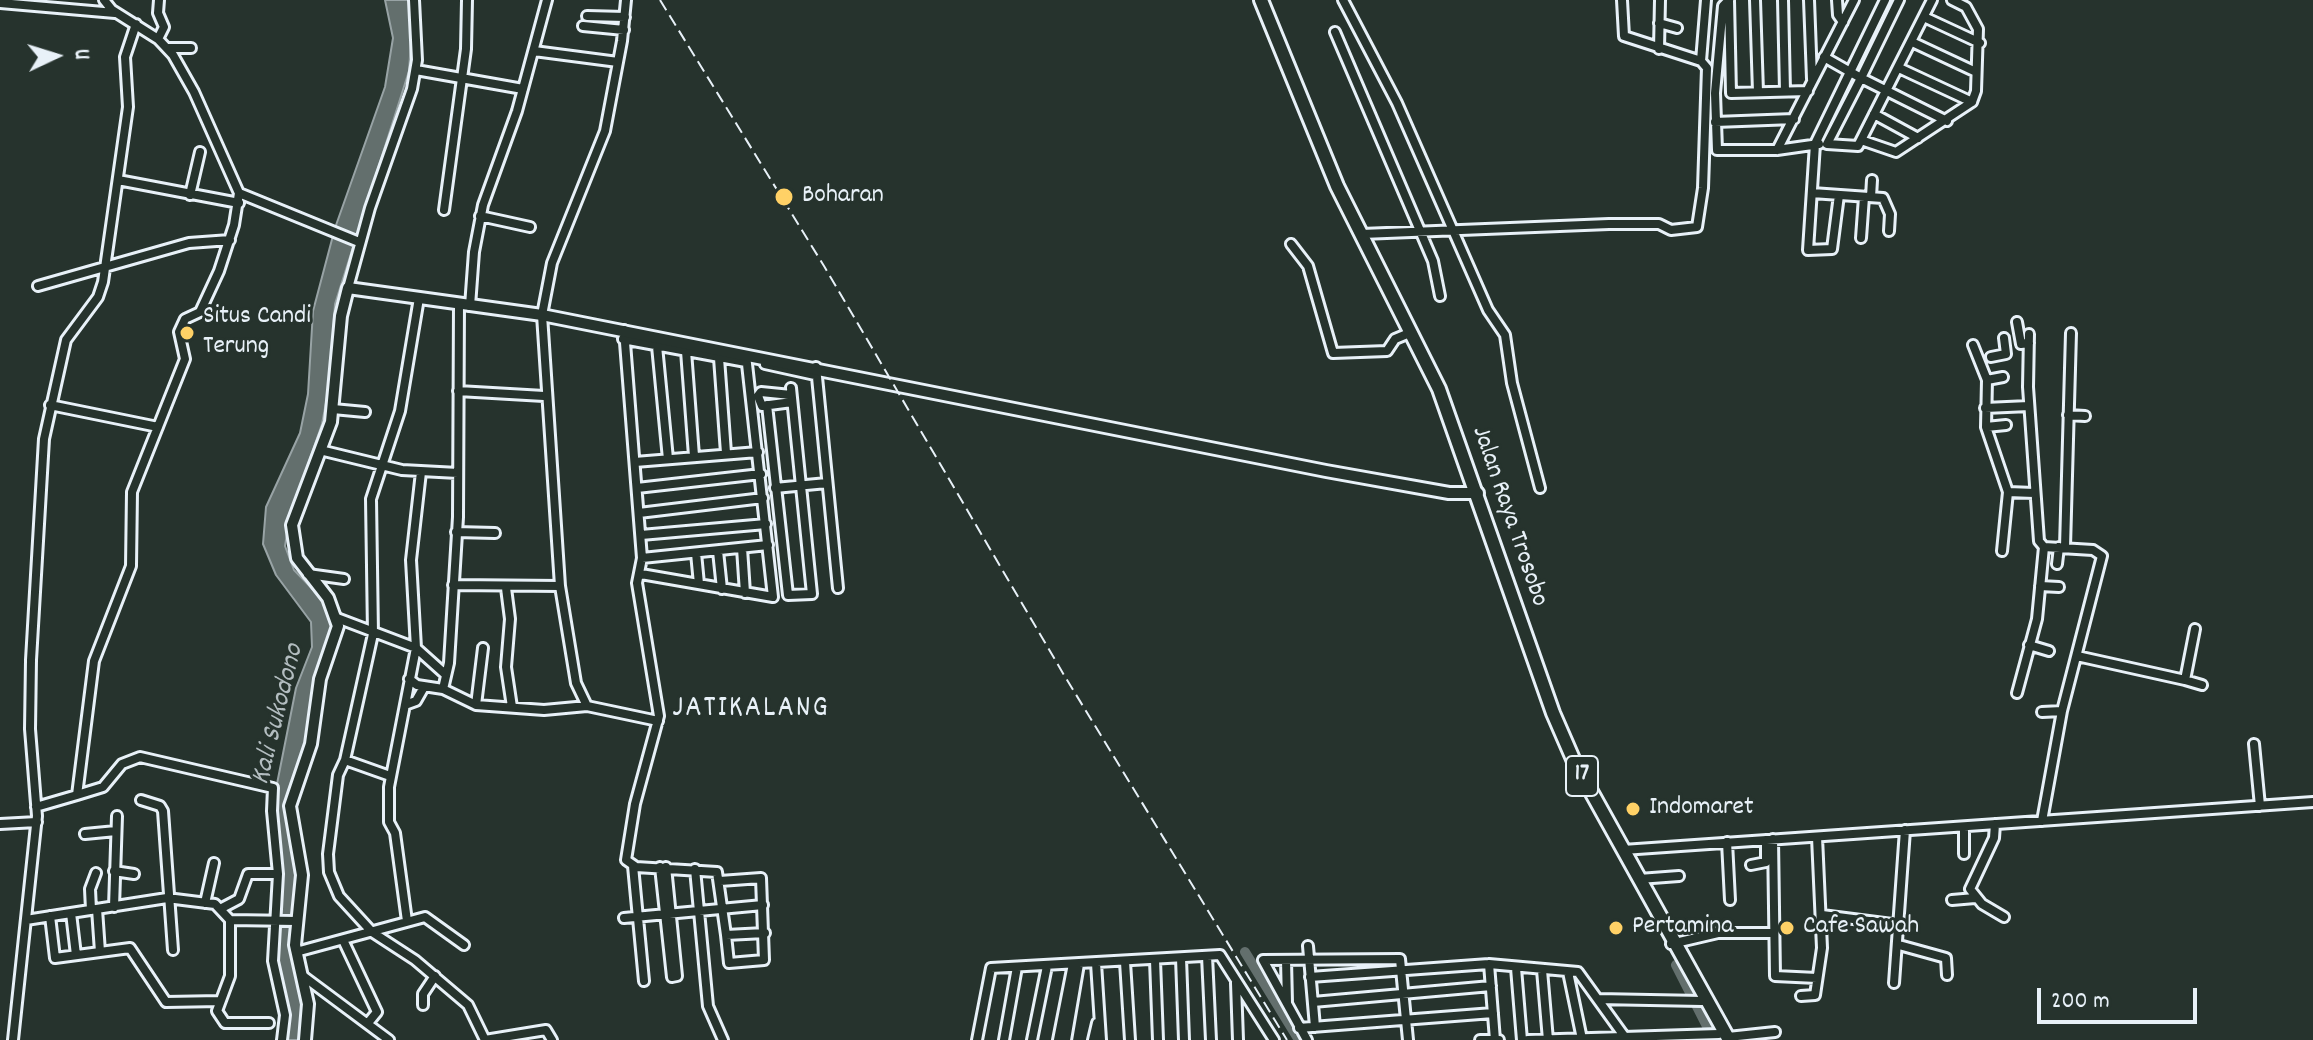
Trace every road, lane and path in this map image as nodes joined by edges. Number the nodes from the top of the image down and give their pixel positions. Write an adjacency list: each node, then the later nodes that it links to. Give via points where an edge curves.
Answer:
1 (159, 0): 35 (street, via 164,27)
2 (414, 0): 46 (street)
3 (467, 0): 49 (street)
4 (547, 0): 41 (street)
5 (626, 0): 26 (street)
6 (1254, 0): 81 (highway, Jalan Raya Trosobo / 17)
7 (1261, 0): 81 (highway, Jalan Raya Trosobo / 17)
8 (1343, 0): 82 (street)
9 (1622, 0): 40 (street, via 1622,34)
10 (1660, 0): 29 (street)
11 (1706, 0): 43 (street)
12 (1755, 0): 55 (street)
13 (1783, 0): 53 (street)
14 (1809, 0): 51 (street)
15 (1837, 0): 28 (street)
16 (1854, 0): 28 (street)
17 (1885, 0): 47 (street)
18 (1899, 0): 50 (street)
19 (1932, 0): 27 (street)
20 (1952, 0): 37 (street, via 1969,11)
21 (5, 2): 24 (street)
22 (105, 2): 23 (street); 24 (street)
23 (116, 13): 24 (street); 30 (street)
24 (101, 14)
25 (587, 16): 26 (street)
26 (625, 17): 33 (street)
27 (1924, 17): 36 (street); 37 (street)
28 (1843, 22): 42 (street)
29 (1659, 23): 32 (street); 40 (street)
30 (136, 24): 35 (street); 68 (street, via 124,62 128,99)
31 (583, 26): 33 (street)
32 (1677, 28)
33 (624, 30): 44 (street)
34 (1335, 32): 79 (street)
35 (158, 39): 38 (street)
36 (1912, 42): 45 (street); 48 (street)
37 (1980, 43): 48 (street)
38 (167, 48): 39 (street); 70 (street, via 194,92)
39 (191, 48)
40 (1659, 49): 43 (street)
41 (534, 51): 44 (street); 52 (street)
42 (1824, 57): 47 (street); 51 (street)
43 (1701, 61): 82 (street, via 1707,68 1697,227 1609,224)
44 (618, 62): 93 (street, via 603,139 552,263)
45 (1899, 68): 54 (street); 58 (street)
46 (416, 70): 49 (street); 85 (street)
47 (1850, 72): 50 (street); 65 (street)
48 (1976, 72): 58 (street)
49 (462, 78): 52 (street); 76 (street)
50 (1861, 78): 54 (street); 65 (street)
51 (1810, 86): 53 (street); 60 (street)
52 (523, 89): 77 (street)
53 (1785, 91): 55 (street)
54 (1886, 91): 59 (street); 61 (street)
55 (1758, 92): 57 (street)
56 (1715, 93): 57 (street); 57 (street, via 1723,6 1729,0); 62 (street)
57 (1731, 93)
58 (1972, 102): 61 (street)
59 (1874, 114): 63 (street); 64 (street)
60 (1794, 119): 62 (street); 66 (street)
61 (1947, 121): 63 (street)
62 (1715, 122): 66 (street, via 1718,150)
63 (1918, 138): 64 (street, via 1893,152)
64 (1861, 140): 65 (street, via 1856,147)
65 (1821, 144): 66 (street); 71 (street)
66 (1777, 150)
67 (200, 152): 72 (street)
68 (118, 180): 72 (street); 87 (street)
69 (1872, 180): 74 (street)
70 (239, 193): 75 (street); 85 (street)
71 (1815, 193): 73 (street); 73 (street, via 1809,250 1832,249)
72 (190, 195): 75 (street)
73 (1839, 195): 74 (street)
74 (1868, 197): 80 (street, via 1883,198 1887,204); 83 (street)
75 (239, 203): 84 (street)
76 (444, 210)
77 (480, 216): 78 (street); 92 (street)
78 (530, 227)
79 (1420, 231): 81 (street); 82 (street); 90 (street)
80 (1889, 231)
81 (1359, 232): 97 (highway, Jalan Raya Trosobo / 17); 141 (highway, Jalan Raya Trosobo / 17, via 1439,389)
82 (1455, 232): 138 (street, via 1488,310 1505,335)
83 (1861, 238)
84 (230, 240): 87 (street, via 198,241); 122 (street, via 204,306 180,327 185,359)
85 (357, 241): 89 (street)
86 (1291, 244): 97 (street, via 1308,266 1333,353 1387,351)
87 (106, 265): 88 (street); 113 (street, via 98,297 66,340)
88 (38, 286)
89 (348, 288): 91 (main road); 117 (main road)
90 (1440, 296)
91 (419, 298): 92 (main road); 130 (street, via 402,405)
92 (464, 305): 93 (main road); 110 (street)
93 (542, 315): 96 (main road); 112 (street)
94 (2017, 322): 99 (street)
95 (2071, 333): 119 (street)
96 (623, 335): 101 (street); 106 (main road); 129 (street)
97 (1403, 335): 141 (highway, Jalan Raya Trosobo / 17, via 1434,390)
98 (2004, 338): 102 (street)
99 (2026, 340): 102 (street, via 2021,347); 115 (street)
100 (1973, 345): 109 (street)
101 (657, 346): 103 (street); 128 (street)
102 (2006, 350): 104 (street)
103 (686, 351): 105 (street); 127 (street)
104 (1991, 357)
105 (719, 358): 106 (street); 126 (street)
106 (748, 358): 107 (main road); 125 (street)
107 (815, 371): 134 (street); 141 (main road)
108 (2003, 377): 109 (street)
109 (1987, 380): 116 (street)
110 (458, 391): 112 (street); 132 (street)
111 (791, 395): 114 (street); 114 (street, via 761,392 759,402); 135 (street)
112 (544, 396): 162 (street)
113 (50, 405): 122 (street); 198 (street, via 43,444 31,660)
114 (767, 405): 137 (street)
115 (2029, 406): 116 (street); 140 (street)
116 (1985, 408): 123 (street)
117 (333, 409): 118 (street); 124 (main road)
118 (365, 412)
119 (2068, 415): 120 (street); 150 (street)
120 (2085, 416)
121 (2006, 425): 123 (street)
122 (158, 427): 194 (street, via 132,492 130,571 89,682)
123 (1986, 427): 139 (street)
124 (320, 450): 130 (street); 157 (main road, via 292,525 295,552)
125 (758, 452): 126 (street); 133 (street)
126 (726, 453): 127 (street)
127 (694, 456): 128 (street)
128 (668, 459): 129 (street)
129 (635, 462): 136 (street)
130 (381, 466): 131 (street); 171 (street, via 371,499)
131 (421, 472): 132 (street); 173 (street, via 411,560)
132 (458, 473): 145 (street)
133 (761, 474): 136 (street); 142 (street)
134 (827, 483): 135 (street); 166 (street)
135 (802, 485): 137 (street); 137 (street, via 812,594 788,595)
136 (637, 488): 143 (street)
137 (775, 488)
138 (1540, 488)
139 (2008, 492): 140 (street); 153 (street)
140 (2034, 493): 149 (street)
141 (1468, 494): 210 (highway, Jalan Raya Trosobo / 17, via 1573,759); 253 (highway, Jalan Raya Trosobo / 17, via 1566,759)
142 (763, 498): 143 (street); 144 (street)
143 (639, 513): 147 (street)
144 (766, 524): 147 (street); 148 (street)
145 (456, 532): 146 (street); 161 (street)
146 (495, 533)
147 (641, 535): 155 (street)
148 (768, 545): 151 (street); 168 (street, via 773,597)
149 (2044, 547): 150 (street); 163 (street)
150 (2062, 547): 156 (street); 176 (street, via 2102,556)
151 (742, 548): 152 (street); 168 (street)
152 (718, 551): 154 (street); 167 (street)
153 (2002, 551)
154 (696, 553): 155 (street); 160 (street)
155 (642, 558): 158 (street)
156 (2057, 564)
157 (307, 574): 159 (street); 169 (main road)
158 (641, 574): 160 (street); 190 (street, via 638,598)
159 (344, 579)
160 (699, 584): 167 (street)
161 (453, 585): 165 (street); 177 (street)
162 (560, 586): 165 (street); 186 (street, via 576,683)
163 (2040, 586): 164 (street); 172 (street)
164 (2059, 587)
165 (506, 588): 187 (street)
166 (838, 588)
167 (722, 589): 168 (street)
168 (745, 593)
169 (337, 618): 171 (street); 245 (main road, via 337,634 318,689 311,744 290,806 302,875)
170 (2195, 629): 179 (street)
171 (373, 634): 173 (street); 192 (street)
172 (2029, 645): 175 (street); 183 (street)
173 (416, 648): 177 (street); 178 (street)
174 (483, 648): 185 (street)
175 (2049, 651)
176 (2077, 656): 179 (street); 188 (street)
177 (445, 674): 182 (street)
178 (409, 679): 181 (street); 184 (street)
179 (2185, 680): 180 (street)
180 (2202, 685)
181 (424, 687): 182 (street); 184 (street, via 416,701)
182 (443, 689): 185 (street)
183 (2017, 693)
184 (405, 705): 193 (street)
185 (476, 705): 187 (street)
186 (587, 706): 187 (street); 190 (street)
187 (512, 707)
188 (2062, 711): 189 (street); 200 (street)
189 (2042, 712)
190 (658, 721): 214 (street, via 625,855)
191 (2254, 744): 197 (street)
192 (345, 760): 193 (street); 248 (street, via 335,790 329,872 339,896)
193 (390, 776): 246 (street, via 389,820)
194 (77, 795): 198 (street); 220 (street, via 103,787 125,762 140,757 270,786)
195 (141, 800): 224 (street, via 163,811)
196 (2313, 802): 197 (street)
197 (2260, 806): 200 (street)
198 (37, 814): 201 (street); 242 (street)
199 (117, 816): 205 (street)
200 (2042, 821): 202 (street)
201 (0, 824)
202 (1997, 824): 203 (street); 225 (street, via 1971,883)
203 (1964, 827): 204 (street); 211 (street)
204 (1905, 830): 207 (street); 247 (street)
205 (116, 831): 206 (street); 217 (street)
206 (85, 834)
207 (1817, 837): 208 (street); 237 (street)
208 (1769, 839): 209 (street); 213 (street, via 1766,862); 250 (street)
209 (1727, 842): 210 (street); 226 (street)
210 (1623, 850): 222 (highway, Jalan Raya Trosobo / 17)
211 (1964, 854)
212 (214, 863): 228 (street)
213 (1751, 865)
214 (633, 866): 215 (street); 239 (street)
215 (663, 867): 216 (street); 236 (street)
216 (695, 869): 223 (street, via 717,872); 234 (street)
217 (114, 871): 219 (street); 230 (street)
218 (96, 873): 233 (street, via 90,889)
219 (134, 874)
220 (278, 874): 232 (street, via 248,874 239,899); 244 (street)
221 (1679, 876): 222 (street)
222 (1639, 879): 253 (highway, Jalan Raya Trosobo / 17)
223 (720, 881): 229 (street, via 761,878); 231 (street)
224 (167, 898): 228 (street); 230 (street); 257 (street)
225 (1975, 898): 227 (street); 240 (street)
226 (1730, 900)
227 (1952, 900)
228 (205, 903): 232 (street)
229 (763, 905): 231 (street); 249 (street)
230 (114, 907): 233 (street)
231 (724, 908): 234 (street); 251 (street)
232 (220, 909): 243 (street)
233 (94, 910): 235 (street); 258 (street)
234 (698, 910): 236 (street); 312 (street, via 708,1006)
235 (71, 913): 238 (street); 260 (street)
236 (669, 913): 236 (street, via 677,976 672,977); 239 (street)
237 (1822, 915): 247 (street); 282 (street)
238 (50, 916): 242 (street); 260 (street, via 55,958)
239 (639, 916): 241 (street); 283 (street)
240 (2004, 917)
241 (624, 918)
242 (26, 920): 306 (street)
243 (230, 920): 244 (street); 290 (street, via 230,976)
244 (274, 921): 245 (street); 307 (street, via 273,961 285,1015)
245 (296, 921): 259 (main road)
246 (407, 921): 248 (street); 254 (street, via 431,919)
247 (1900, 925): 255 (street)
248 (372, 932): 252 (street); 280 (street)
249 (765, 933): 251 (street); 251 (street, via 764,960 730,967)
250 (1773, 933): 253 (street, via 1718,933); 282 (street, via 1775,976)
251 (726, 935)
252 (343, 940): 259 (street); 299 (street, via 377,1012)
253 (1674, 944): 292 (highway, Jalan Raya Trosobo / 17); 304 (highway, Jalan Raya Trosobo / 17)
254 (464, 945)
255 (1899, 945): 278 (street, via 1946,958); 285 (street)
256 (1308, 946): 266 (street)
257 (173, 950)
258 (100, 952): 260 (street); 290 (street, via 133,949 166,1002)
259 (296, 952): 279 (main road)
260 (76, 955)
261 (1207, 956): 262 (street); 284 (street, via 1221,955); 323 (street)
262 (1181, 958): 264 (street); 322 (street)
263 (1360, 958): 266 (street); 274 (street, via 1397,958); 277 (street)
264 (1155, 960): 267 (street); 321 (street)
265 (1286, 960): 266 (street); 294 (street); 294 (street, via 1261,962)
266 (1308, 960): 281 (street)
267 (1125, 962): 268 (street); 320 (street)
268 (1096, 963): 269 (street); 295 (street)
269 (1076, 964): 271 (street); 316 (street); 317 (street)
270 (1489, 964): 273 (street); 274 (street); 286 (street)
271 (1047, 966): 272 (street); 315 (street)
272 (1017, 967): 313 (street, via 990,968); 314 (street)
273 (1516, 968): 275 (street); 331 (street)
274 (1403, 970): 277 (street); 287 (street)
275 (1542, 970): 276 (street); 333 (street)
276 (1568, 972): 289 (street, via 1580,974); 305 (street)
277 (1361, 974): 281 (street)
278 (1947, 975)
279 (303, 976): 299 (street); 308 (main road, via 308,1004)
280 (435, 976): 293 (street, via 423,994); 310 (street, via 468,1005)
281 (1310, 977): 291 (street)
282 (1817, 978): 288 (street, via 1815,995)
283 (644, 981)
284 (1236, 982): 302 (street); 324 (street)
285 (1894, 983)
286 (1491, 986): 287 (street); 296 (street)
287 (1405, 994): 291 (street); 297 (street)
288 (1801, 996)
289 (1598, 999): 292 (street); 334 (street)
290 (220, 1001): 298 (street, via 217,1011 225,1023)
291 (1313, 1002): 300 (street)
292 (1697, 1002): 304 (highway, Jalan Raya Trosobo / 17)
293 (423, 1005)
294 (1287, 1006): 301 (street)
295 (1100, 1011): 318 (street); 319 (street)
296 (1493, 1013): 297 (street); 330 (street)
297 (1406, 1019): 300 (street); 328 (street)
298 (269, 1023)
299 (368, 1023): 309 (street)
300 (1315, 1027): 301 (street)
301 (1299, 1028): 327 (street)
302 (1267, 1029): 325 (street); 326 (street)
303 (1775, 1032): 304 (street)
304 (1720, 1037): 334 (street)
305 (1581, 1038): 333 (street); 334 (street)
306 (13, 1040)
307 (282, 1040)
308 (305, 1040)
309 (389, 1040)
310 (485, 1040): 311 (street, via 546,1030)
311 (552, 1040)
312 (723, 1040)
313 (977, 1040)
314 (1004, 1040)
315 (1032, 1040)
316 (1058, 1040)
317 (1066, 1040)
318 (1093, 1040)
319 (1101, 1040)
320 (1130, 1040)
321 (1158, 1040)
322 (1184, 1040)
323 (1211, 1040)
324 (1238, 1040)
325 (1267, 1040)
326 (1274, 1040)
327 (1307, 1040)
328 (1408, 1040)
329 (1480, 1040): 330 (street)
330 (1497, 1040)
331 (1522, 1040)
332 (1528, 1040): 333 (street)
333 (1548, 1040)
334 (1626, 1040)

